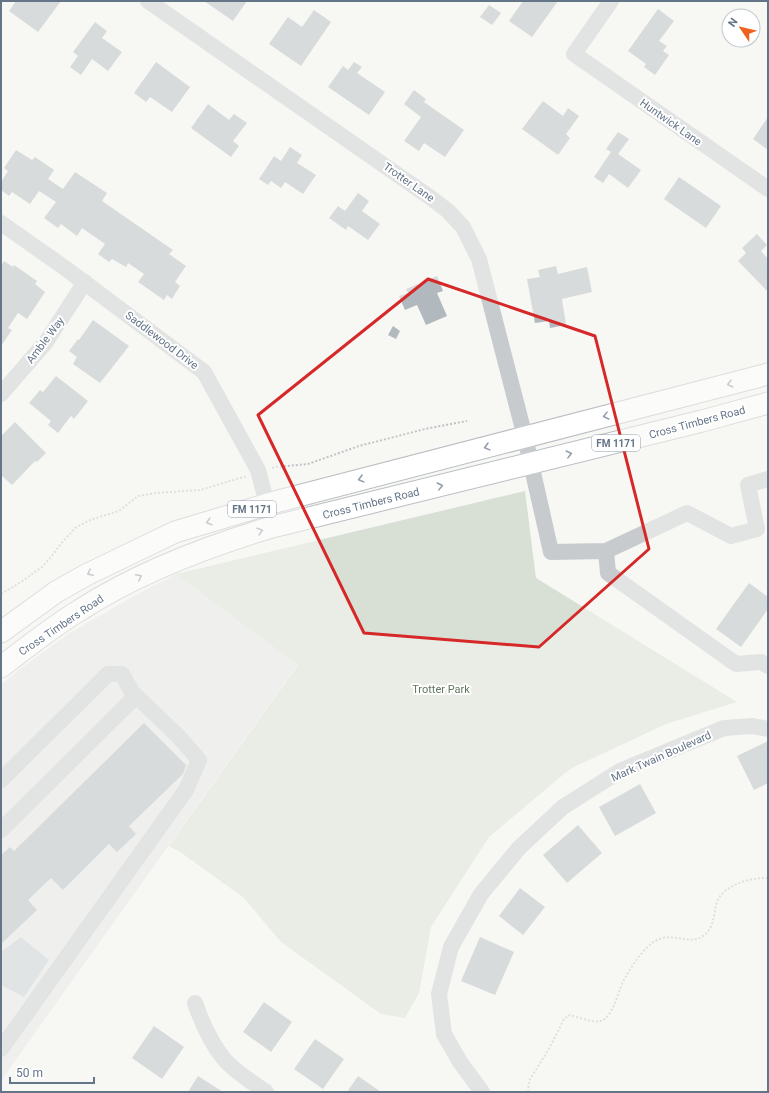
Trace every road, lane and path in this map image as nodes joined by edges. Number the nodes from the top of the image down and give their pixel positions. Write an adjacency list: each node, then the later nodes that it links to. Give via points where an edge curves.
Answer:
1 (148, 1): 10 (street, Trotter Lane, via 431,198 463,226 479,260)
2 (611, 1): 3 (street, Huntwick Lane, via 574,54)
3 (768, 189)
4 (1, 223): 5 (street, Saddlewood Drive)
5 (85, 282): 7 (street, Amble Way, via 46,342); 12 (street, Saddlewood Drive, via 204,372)
6 (768, 374): 10 (main road, FM 1171, one-way to 10)
7 (1, 394)
8 (768, 403): 11 (main road, Cross Timbers Road / FM 1171, one-way to 8)
9 (467, 421): 12 (path, via 359,446 308,464 276,467)
10 (525, 437): 11 (street, Trotter Lane); 14 (main road, FM 1171, one-way to 14)
11 (531, 464): 15 (street, Trotter Lane, via 551,552); 19 (main road, Cross Timbers Road / FM 1171, one-way to 11, via 53,628 106,594 158,568 221,543 272,527)
12 (258, 472): 14 (street, Saddlewood Drive); 16 (path, via 200,490 138,496 119,511 90,520 76,528 42,567)
13 (768, 479): 15 (street, via 748,485 757,529 731,536 688,513)
14 (267, 504): 17 (main road, FM 1171, one-way to 17, via 175,532 138,549 56,592)
15 (606, 552): 18 (street, via 608,573 736,664 761,662)
16 (1, 594)
17 (1, 632)
18 (768, 666)
19 (1, 667)
20 (132, 692): 22 (street, via 122,674 108,674); 23 (street, via 132,700); 26 (street, via 199,760 186,790)
21 (768, 729): 28 (street, Mark Twain Boulevard, via 752,726 724,728 620,771 563,807 519,848 481,894 451,947 439,994 444,1034)
22 (1, 780)
23 (1, 830)
24 (768, 878): 29 (path, via 743,882 724,892 719,898 714,920 702,936 694,940 668,936 650,945 624,978 618,996 604,1020 597,1022 570,1015 564,1020 529,1081)
25 (195, 1003): 27 (street, via 206,1031 224,1059)
26 (1, 1049)
27 (266, 1092)
28 (482, 1092)
29 (528, 1092)

